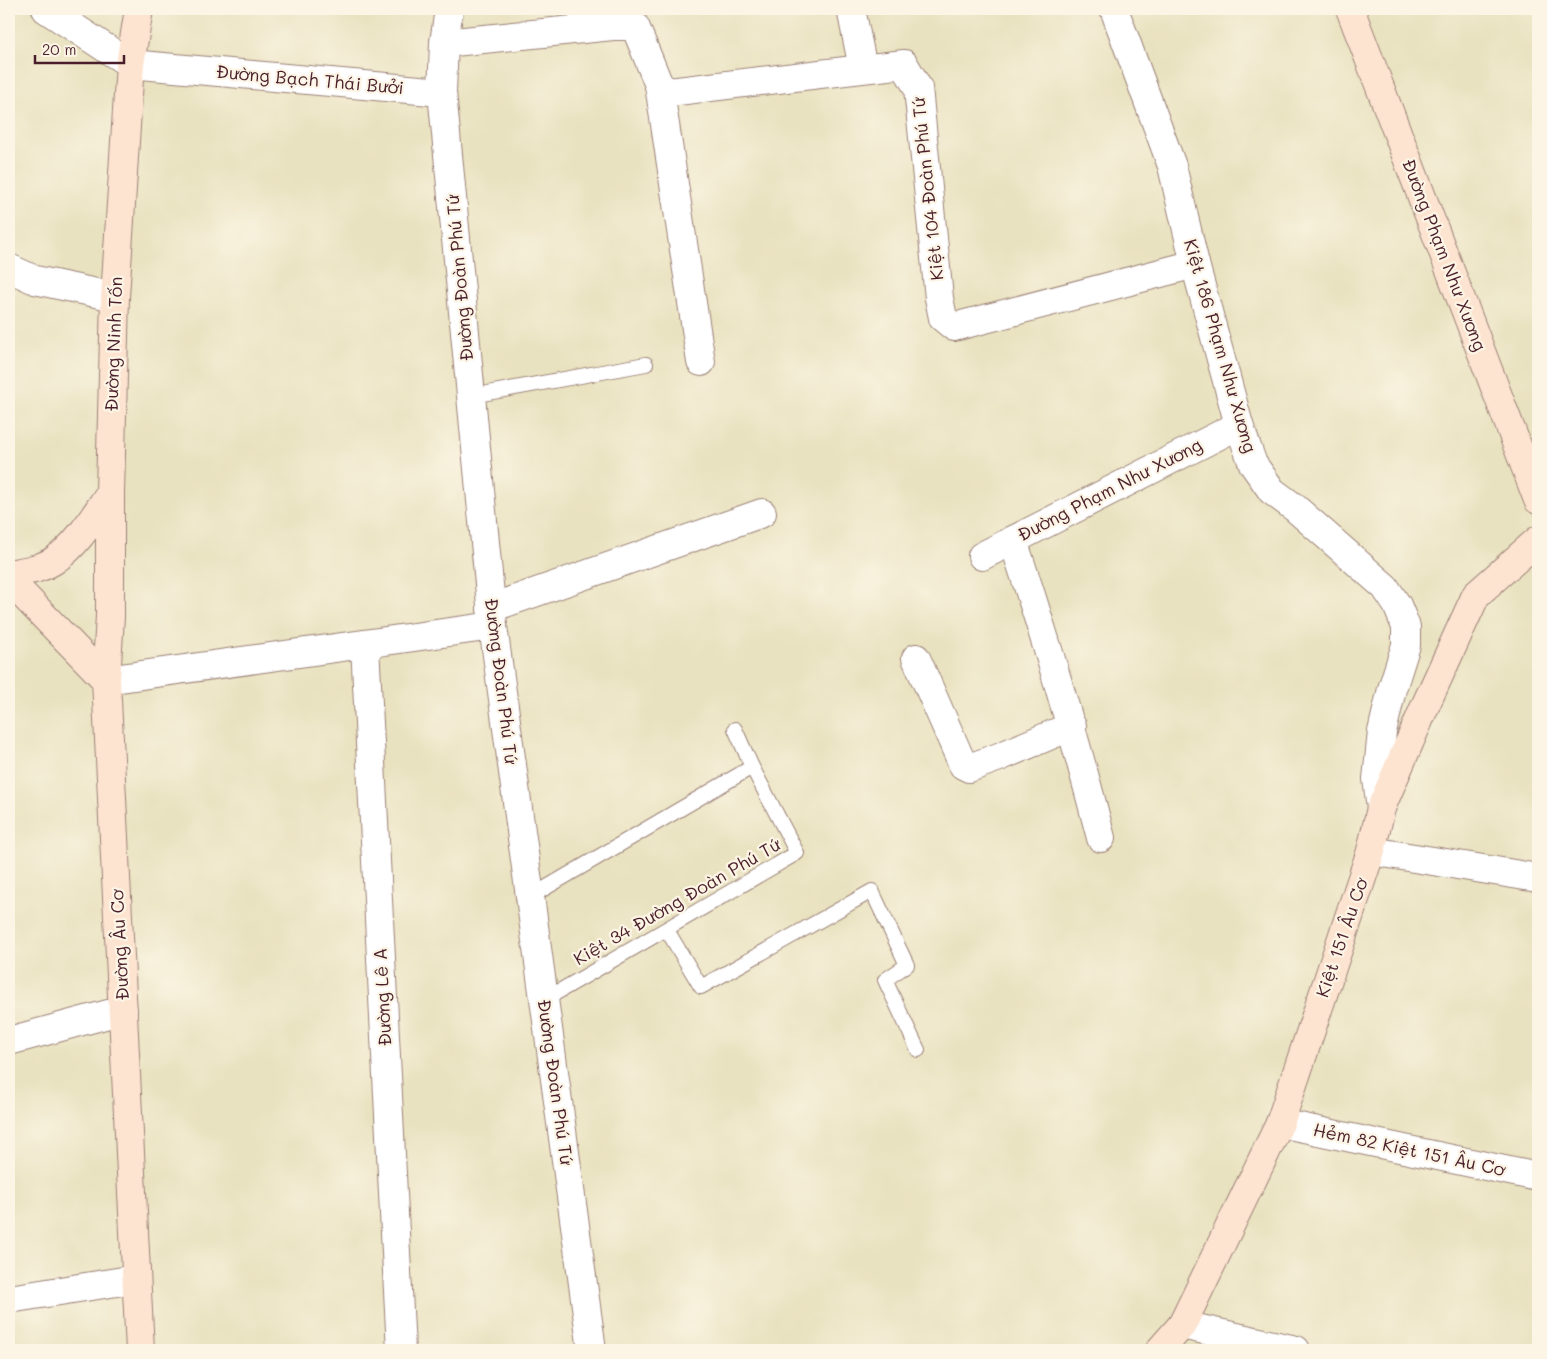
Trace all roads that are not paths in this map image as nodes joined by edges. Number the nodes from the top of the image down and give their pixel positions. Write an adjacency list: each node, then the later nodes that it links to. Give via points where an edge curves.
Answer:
1 (46, 9): 8 (street, Đường Bạch Thái Bưởi)
2 (139, 9): 8 (street, Đường Ninh Tốn)
3 (449, 9): 7 (street, Đường Đoàn Phú Tứ)
4 (851, 9): 9 (street)
5 (1114, 9): 12 (street, Kiệt 186 Phạm Như Xương, via 1172,166)
6 (1350, 9): 20 (street, Đường Phạm Như Xương)
7 (444, 43): 10 (street, via 636,26); 11 (street, Đường Đoàn Phú Tứ)
8 (130, 64): 11 (street, Đường Bạch Thái Bưởi); 14 (street, Đường Ninh Tốn)
9 (864, 68): 10 (street, Kiệt 104 Đoàn Phú Tứ, via 669,92); 12 (street, Kiệt 104 Đoàn Phú Tứ, via 904,64 918,88 939,298 943,318 954,327)
10 (659, 85): 15 (street)
11 (442, 92): 17 (street, Đường Đoàn Phú Tứ)
12 (1195, 264): 18 (street, Kiệt 186 Phạm Như Xương)
13 (9, 268): 14 (street, via 35,280)
14 (114, 297): 19 (street, Đường Ninh Tốn)
15 (701, 362)
16 (646, 364): 17 (lane)
17 (471, 396): 27 (street, Đường Đoàn Phú Tứ)
18 (1239, 425): 22 (street, Đường Phạm Như Xương); 34 (street, Kiệt 186 Phạm Như Xương, via 1253,464 1272,491 1385,587 1406,627 1406,645 1382,732 1377,779)
19 (110, 494): 25 (street, via 78,538 56,560 32,570); 30 (street, Đường Ninh Tốn, via 110,616)
20 (1538, 500)
21 (762, 513): 27 (street)
22 (1013, 540): 24 (street, Đường Phạm Như Xương); 31 (street)
23 (1538, 540): 34 (street, Kiệt 151 Âu Cơ, via 1476,595)
24 (982, 556)
25 (9, 574)
26 (9, 580): 30 (street)
27 (492, 617): 28 (street); 38 (street, Đường Đoàn Phú Tứ)
28 (365, 645): 30 (street); 50 (street, Đường Lê A)
29 (916, 658): 31 (street, via 963,765 968,768)
30 (106, 680): 41 (street, Đường Âu Cơ)
31 (1072, 726): 35 (street)
32 (735, 729): 33 (lane)
33 (752, 768): 38 (lane); 39 (lane, Kiệt 34 Đường Đoàn Phú Tứ, via 797,853)
34 (1381, 808): 36 (street, Kiệt 151 Âu Cơ)
35 (1101, 838)
36 (1371, 851): 37 (street); 44 (street, Kiệt 151 Âu Cơ)
37 (1538, 878)
38 (530, 897): 40 (street, Đường Đoàn Phú Tứ)
39 (668, 930): 40 (lane, Kiệt 34 Đường Đoàn Phú Tứ); 43 (lane, via 701,987 872,891 907,965 885,980)
40 (544, 1000): 51 (street, Đường Đoàn Phú Tứ)
41 (123, 1010): 42 (street); 46 (street, Đường Âu Cơ)
42 (9, 1042)
43 (918, 1050)
44 (1280, 1123): 45 (street, Hẻm 82 Kiệt 151 Âu Cơ); 48 (street, Kiệt 151 Âu Cơ)
45 (1538, 1177)
46 (136, 1279): 47 (street); 49 (street, Đường Âu Cơ)
47 (9, 1299)
48 (1182, 1326): 52 (street, Kiệt 151 Âu Cơ); 53 (street)
49 (140, 1350)
50 (402, 1350)
51 (592, 1350)
52 (1160, 1350)
53 (1296, 1350)

